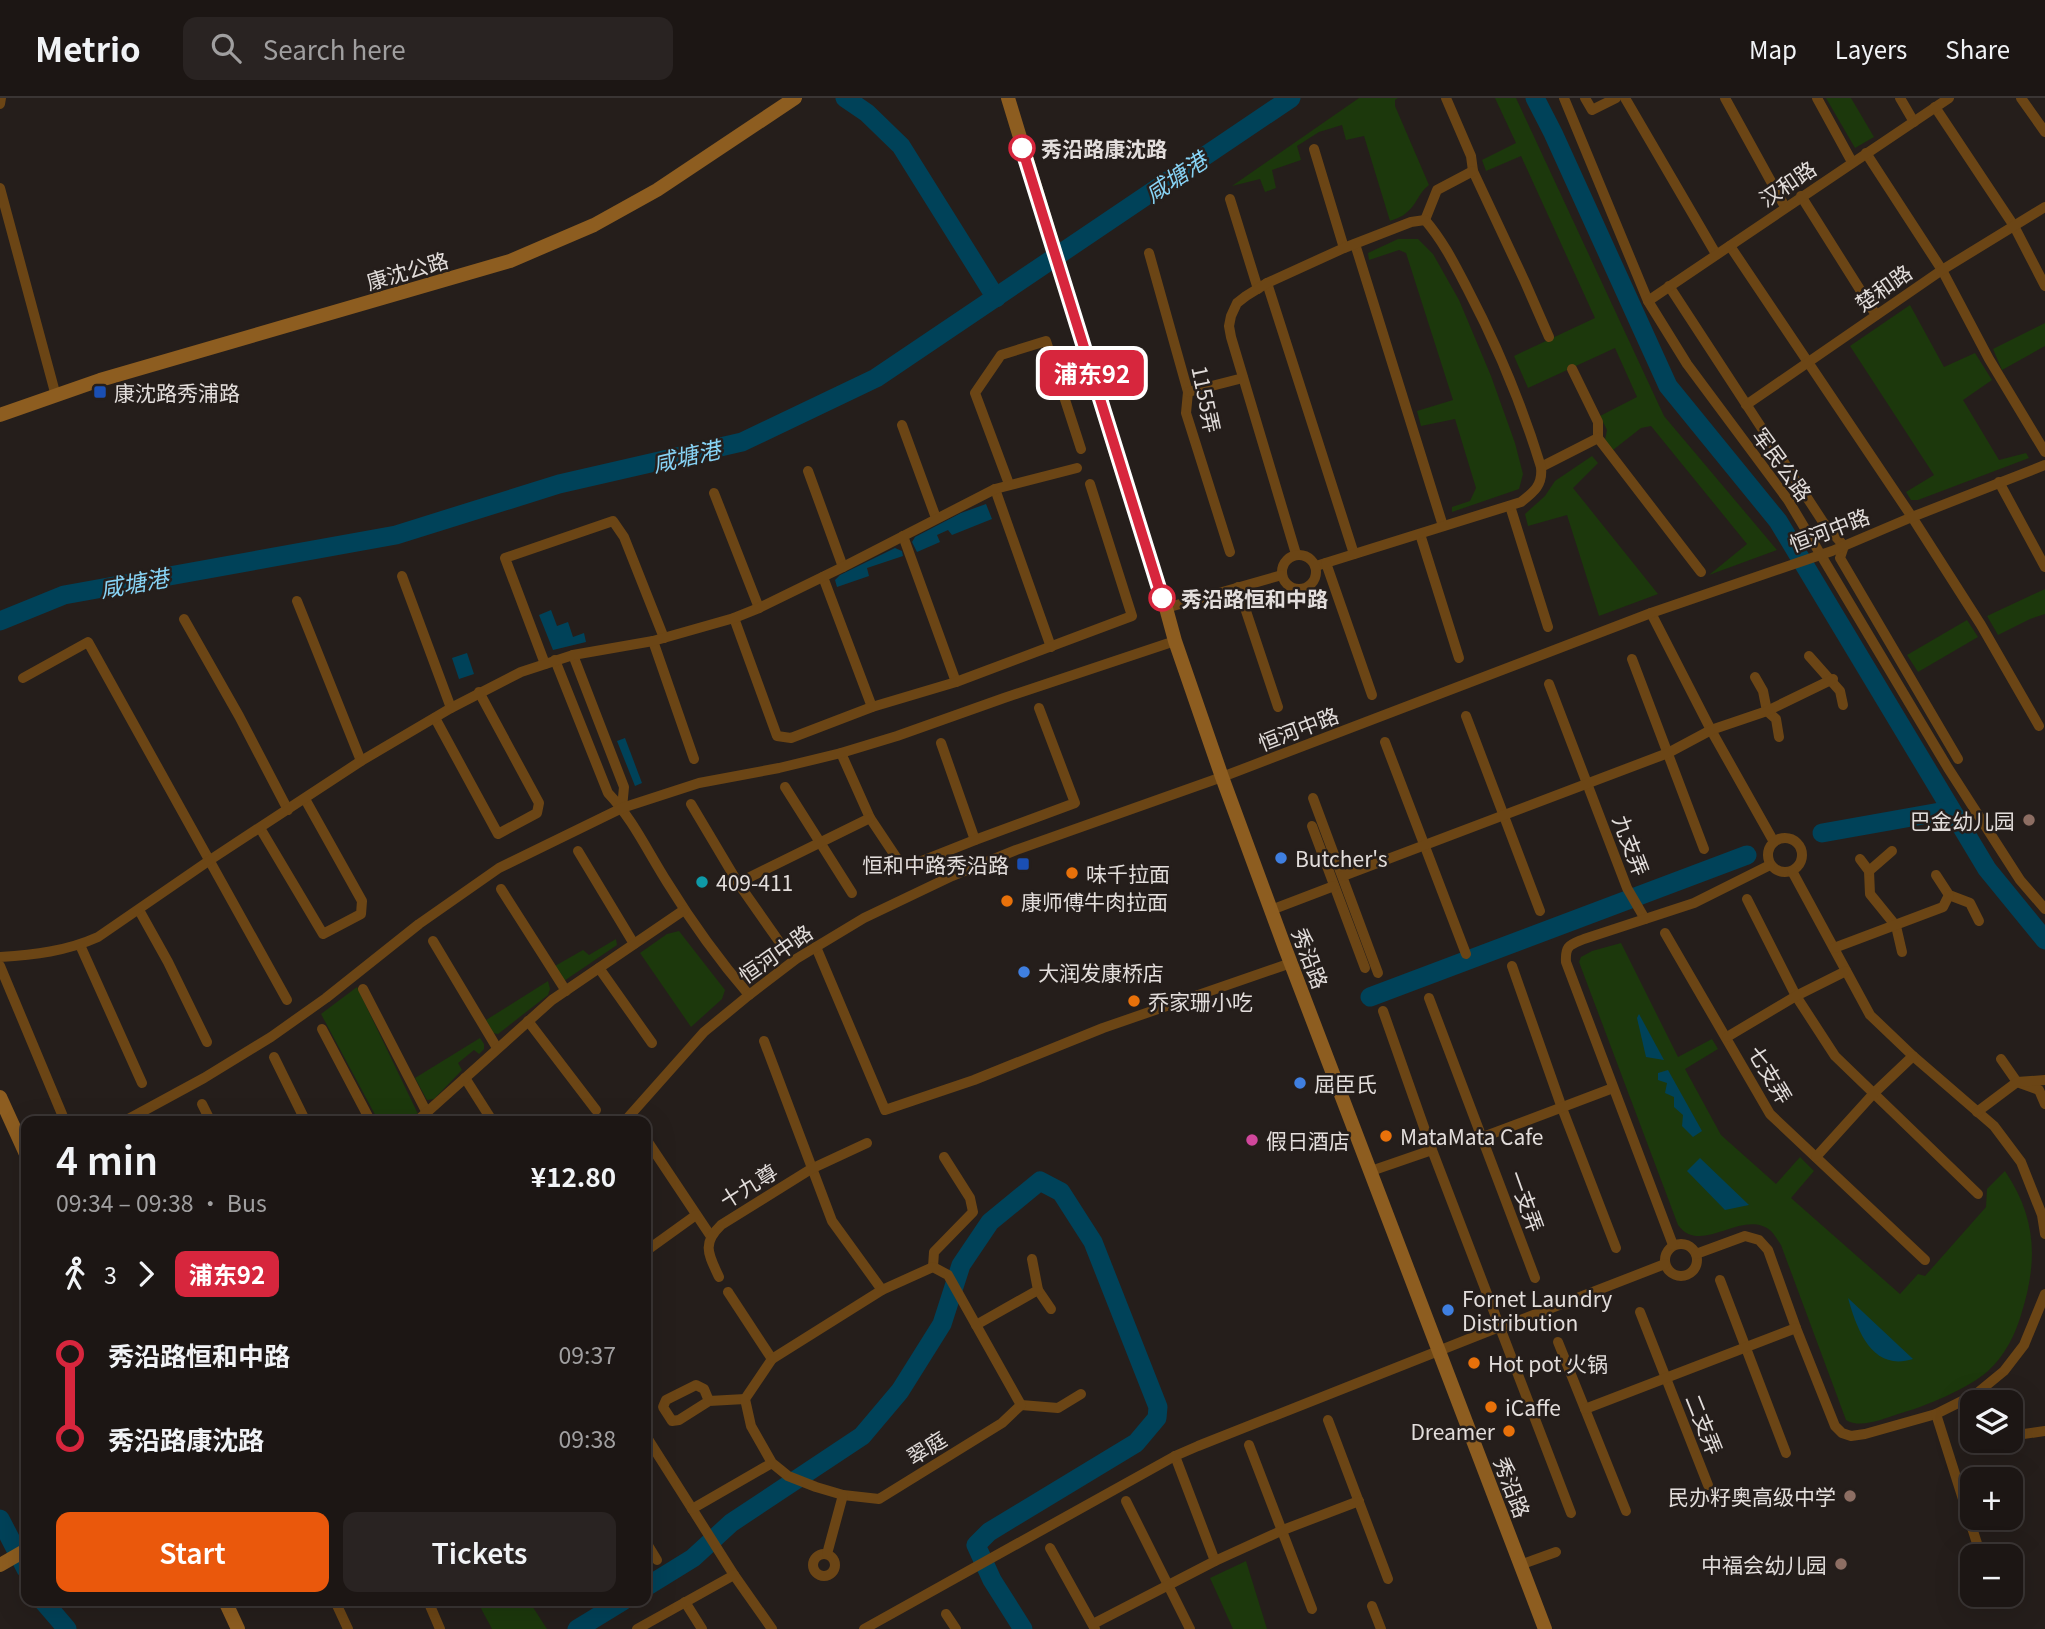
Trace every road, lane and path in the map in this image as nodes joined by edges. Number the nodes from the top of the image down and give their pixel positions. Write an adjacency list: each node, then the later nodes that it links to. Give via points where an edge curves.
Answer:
1 (1, 98): 14 (street)
2 (795, 98): 45 (main road, 康沈公路, via 657,190 594,225 510,261)
3 (1008, 98): 83 (main road, 秀沿路)
4 (1446, 98): 21 (street)
5 (1564, 98): 38 (street, 军民公路)
6 (1585, 98): 7 (street, via 1592,110)
7 (1616, 98)
8 (1625, 98): 33 (street)
9 (1725, 98): 25 (street)
10 (1817, 98): 20 (street)
11 (1900, 98): 16 (street)
12 (1949, 98): 15 (street, 汉和路)
13 (2021, 98): 17 (street)
14 (0, 104)
15 (1935, 107): 16 (street, 汉和路); 28 (street)
16 (1914, 122): 19 (street, 汉和路)
17 (2045, 132)
18 (1314, 149): 31 (street)
19 (1866, 153): 20 (street, 汉和路); 34 (street)
20 (1852, 162): 23 (street, 汉和路)
21 (1473, 171): 27 (street, via 1437,190); 40 (street)
22 (0, 188): 45 (street)
23 (1801, 196): 25 (street, 汉和路); 39 (street)
24 (1230, 199): 35 (street)
25 (1785, 207): 30 (street, 汉和路)
26 (2045, 207): 28 (street, 楚和路)
27 (1424, 219): 29 (street, 1155弄); 53 (street, via 1441,239 1490,331)
28 (2014, 226): 34 (street, 楚和路); 37 (street)
29 (1355, 244): 31 (street, 1155弄); 64 (street)
30 (1730, 246): 33 (street, 汉和路); 41 (street)
31 (1344, 248): 35 (street, 1155弄)
32 (1149, 253): 44 (street, 1155弄)
33 (1716, 254): 36 (street, 汉和路)
34 (1942, 270): 39 (street, 楚和路); 51 (street)
35 (1263, 286): 43 (street, 1155弄, via 1237,303 1229,326); 70 (street)
36 (1669, 286): 38 (street, 汉和路); 46 (street)
37 (2045, 286)
38 (1648, 301): 71 (street, 军民公路, via 1687,364 1788,500)
39 (1876, 315): 41 (street, 楚和路)
40 (1549, 337)
41 (1809, 363): 46 (street, 楚和路); 62 (street)
42 (1572, 369): 49 (street, via 1598,422)
43 (1243, 378): 44 (street); 69 (street, 1155弄)
44 (1188, 391): 68 (street, 1155弄, via 1186,414)
45 (57, 396): 47 (main road, 康沈公路)
46 (1746, 405): 67 (street, via 1823,523)
47 (0, 415)
48 (902, 425): 63 (street)
49 (1598, 438): 53 (street); 76 (street)
50 (1081, 449): 57 (street, via 1046,341 1001,355 975,393)
51 (2045, 452)
52 (2045, 465): 56 (street, 恒河中路)
53 (1541, 467): 61 (street, via 1536,490)
54 (1077, 468): 57 (street)
55 (808, 471): 74 (street)
56 (1999, 482): 62 (street, 恒河中路); 75 (street)
57 (1009, 484): 59 (street)
58 (1090, 484): 91 (street, via 1132,616)
59 (995, 489): 63 (street); 91 (street)
60 (714, 493): 82 (street)
61 (1510, 506): 64 (street); 87 (street)
62 (1912, 517): 67 (street, 恒河中路); 112 (street)
63 (936, 518): 66 (street)
64 (1443, 526): 65 (street)
65 (1420, 534): 70 (street); 94 (street)
66 (903, 536): 74 (street); 100 (street)
67 (1844, 546): 71 (street, 恒河中路); 120 (street, via 1840,558)
68 (1230, 552)
69 (1296, 554): 73 (street, via 1307,556); 77 (street, via 1283,564)
70 (1354, 554): 72 (street)
71 (1820, 554): 84 (street, 恒河中路); 155 (street, 军民公路, via 1948,768 2020,880)
72 (1326, 563): 73 (street); 103 (street)
73 (1316, 566): 77 (street, via 1314,580 1303,589 1287,585)
74 (843, 567): 79 (street)
75 (2045, 568)
76 (1701, 572)
77 (1282, 575): 80 (street)
78 (401, 576): 107 (street)
79 (822, 577): 82 (street); 106 (street)
80 (1238, 587): 83 (street); 105 (street)
81 (297, 601): 121 (street)
82 (759, 608): 85 (street)
83 (1166, 608): 90 (main road, 秀沿路)
84 (1651, 613): 113 (street); 122 (street, 恒河中路)
85 (734, 618): 88 (street); 106 (street, via 777,736 792,738)
86 (184, 619): 129 (street)
87 (1548, 627)
88 (664, 638): 89 (street); 96 (street, via 624,537 613,521 505,558)
89 (653, 641): 92 (street); 119 (street)
90 (1175, 641): 117 (street); 122 (main road, 秀沿路)
91 (1051, 648): 100 (street)
92 (573, 655): 96 (street); 128 (street, via 624,787)
93 (1809, 656): 99 (street)
94 (1459, 658)
95 (1632, 660): 118 (street)
96 (550, 662): 102 (street); 128 (street, via 608,793)
97 (1755, 677): 109 (street)
98 (23, 678): 142 (street, via 88,642)
99 (1831, 680): 104 (street); 109 (street)
100 (956, 682): 106 (street)
101 (1549, 684): 123 (street, 九支弄)
102 (479, 692): 107 (street); 111 (street, via 539,803 537,813 498,834)
103 (1372, 695)
104 (1843, 705)
105 (1278, 706)
106 (872, 707)
107 (451, 708): 111 (street)
108 (1039, 708): 134 (street, via 1075,803)
109 (1767, 711): 113 (street); 114 (street, via 1776,719)
110 (1466, 716): 130 (street)
111 (435, 718): 121 (street)
112 (2039, 726)
113 (1711, 730): 118 (street); 136 (street)
114 (1779, 737)
115 (1385, 742): 137 (street)
116 (941, 743): 134 (street)
117 (841, 753): 128 (street, via 699,783); 131 (street)
118 (1668, 753): 123 (street); 138 (street)
119 (694, 759)
120 (1958, 759)
121 (361, 761): 126 (street)
122 (1222, 778): 157 (main road, 秀沿路); 167 (street, 恒河中路, via 952,876)
123 (1588, 784): 130 (street); 159 (street, 九支弄, via 1627,888)
124 (785, 787): 135 (street)
125 (1313, 798): 147 (street)
126 (305, 799): 129 (street); 133 (street, via 362,901 361,914 323,934)
127 (691, 804): 148 (street)
128 (622, 808): 154 (street); 210 (street, via 499,869 271,1037)
129 (288, 810): 133 (street)
130 (1504, 815): 137 (street); 158 (street)
131 (870, 818): 134 (street, via 900,863 912,865); 135 (street)
132 (1312, 826): 149 (street)
133 (260, 828): 142 (street)
134 (975, 840)
135 (821, 841): 148 (street); 151 (street)
136 (1774, 842): 143 (street, via 1768,852); 145 (street, via 1786,838 1797,844 1802,857)
137 (1424, 845): 147 (street); 170 (street)
138 (1704, 849)
139 (578, 851): 165 (street)
140 (1892, 851): 144 (street)
141 (1860, 859): 144 (street)
142 (210, 860): 156 (street); 184 (street)
143 (1770, 865): 145 (street, via 1777,871); 159 (street, via 1694,903)
144 (1869, 870): 161 (street, via 1870,894)
145 (1792, 871): 168 (street)
146 (1936, 875): 152 (street)
147 (1343, 876): 178 (street)
148 (737, 883): 163 (street)
149 (1335, 886): 157 (street); 176 (street)
150 (501, 889): 180 (street)
151 (852, 893)
152 (1949, 895): 160 (street, via 1969,903); 161 (street, via 1942,908)
153 (1747, 899): 182 (street)
154 (684, 909): 165 (street); 181 (street)
155 (2045, 909)
156 (139, 910): 166 (street); 190 (street)
157 (1271, 910): 172 (main road, 秀沿路)
158 (1540, 911)
159 (1645, 919): 200 (street, via 1584,939 1565,952)
160 (1979, 921)
161 (1896, 926): 168 (street); 169 (street)
162 (1665, 933): 188 (street, 七支弄)
163 (778, 940)
164 (433, 941): 192 (street)
165 (634, 944): 175 (street)
166 (80, 945): 171 (street); 199 (street)
167 (816, 947): 172 (street, via 885,1110); 181 (street, 恒河中路)
168 (1834, 948): 177 (street)
169 (1902, 952)
170 (1466, 954)
171 (0, 957)
172 (1290, 963): 225 (main road, 秀沿路)
173 (0, 966): 209 (street)
174 (1511, 966): 205 (street)
175 (599, 968): 180 (street); 191 (street)
176 (1365, 968)
177 (1846, 971): 182 (street, 七支弄); 193 (street, via 1870,1015)
178 (1378, 973)
179 (363, 989): 208 (street)
180 (566, 991): 186 (street)
181 (749, 995): 216 (street, 恒河中路, via 704,1032)
182 (1796, 996): 188 (street, 七支弄); 201 (street, via 1835,1056)
183 (1429, 998): 217 (street, 一支弄)
184 (287, 1000)
185 (1383, 1011): 221 (street)
186 (528, 1021): 192 (street); 206 (street)
187 (322, 1029): 213 (street)
188 (1727, 1037): 223 (street, 七支弄, via 1770,1114)
189 (764, 1041): 224 (street, 十九尊)
190 (207, 1042)
191 (652, 1043)
192 (497, 1048): 196 (street)
193 (1913, 1055): 201 (street); 207 (street)
194 (274, 1057): 212 (street)
195 (2001, 1059): 198 (street)
196 (465, 1078): 208 (street); 215 (street)
197 (2045, 1080): 198 (street)
198 (2017, 1082): 204 (street, via 2039,1090); 207 (street)
199 (142, 1083)
200 (1613, 1088): 205 (street); 230 (street)
201 (1874, 1093): 223 (street); 226 (street)
202 (0, 1097): 218 (main road)
203 (202, 1104): 211 (street)
204 (2045, 1104)
205 (1562, 1108): 217 (street); 232 (street)
206 (596, 1110)
207 (1977, 1112): 228 (street, via 1994,1126 2021,1162)
208 (427, 1113): 214 (street)
209 (63, 1116)
210 (134, 1116)
211 (208, 1116)
212 (303, 1116)
213 (368, 1116)
214 (423, 1116)
215 (489, 1116)
216 (633, 1116)
217 (1483, 1137): 239 (street, 一支弄)
218 (21, 1143)
219 (867, 1143): 224 (street, 十九尊)
220 (651, 1147): 227 (street)
221 (1432, 1150): 225 (street); 248 (street)
222 (944, 1157): 237 (street, via 971,1198 973,1212 934,1252)
223 (1816, 1157): 235 (street, 七支弄)
224 (811, 1169): 229 (street, 十九尊); 241 (street, 十九尊, via 832,1221)
225 (1371, 1171): 252 (main road, 秀沿路)
226 (1978, 1194)
227 (696, 1215): 229 (street); 231 (street, 十九尊)
228 (2045, 1234)
229 (710, 1235): 238 (street, 十九尊, via 708,1253)
230 (1673, 1245): 233 (street, via 1685,1244); 236 (street)
231 (651, 1247)
232 (1616, 1248)
233 (1696, 1254): 236 (street, via 1697,1263 1687,1275 1673,1274); 249 (street, via 1745,1236 1759,1240 1768,1250)
234 (1032, 1259): 242 (street)
235 (1925, 1260)
236 (1665, 1264): 248 (street)
237 (933, 1267): 241 (street); 247 (street, via 948,1275)
238 (719, 1277)
239 (1535, 1278)
240 (1720, 1280): 251 (street)
241 (882, 1290): 253 (street)
242 (1038, 1290): 245 (street); 247 (street)
243 (728, 1292): 253 (street)
244 (2045, 1294): 255 (street, via 2024,1345)
245 (1051, 1309)
246 (1640, 1312): 254 (street, 二支弄)
247 (976, 1325): 259 (street)
248 (1499, 1327): 252 (street); 277 (street)
249 (1796, 1328): 251 (street, 二支弄); 262 (street, via 1835,1426 1842,1433 1865,1434)
250 (1558, 1342): 261 (street)
251 (1746, 1346): 254 (street, 二支弄); 268 (street)
252 (1439, 1351): 269 (street); 288 (main road, 秀沿路)
253 (772, 1359): 257 (street)
254 (1665, 1377): 261 (street, 二支弄); 271 (street, 二支弄)
255 (1987, 1390)
256 (1082, 1394): 259 (street, via 1058,1408)
257 (745, 1399): 258 (street); 270 (street, 翠庭, via 751,1426)
258 (709, 1401): 258 (street, via 696,1384 666,1400 663,1407 672,1421)
259 (1021, 1405): 272 (street, 翠庭, via 1002,1423 879,1499)
260 (1960, 1405): 262 (street)
261 (1585, 1409): 276 (street)
262 (1936, 1414): 279 (street)
263 (1328, 1420): 274 (street)
264 (2045, 1431): 265 (street)
265 (2023, 1434)
266 (651, 1444): 275 (street)
267 (1249, 1445): 278 (street)
268 (1786, 1453)
269 (1175, 1456): 286 (street); 306 (street)
270 (772, 1462): 272 (street, 翠庭, via 788,1476); 275 (street)
271 (1708, 1485)
272 (843, 1495): 284 (street)
273 (1126, 1501): 291 (street)
274 (1359, 1501): 278 (street); 290 (street)
275 (692, 1509): 289 (street)
276 (1626, 1511)
277 (1571, 1513)
278 (1283, 1530): 286 (street); 297 (street)
279 (1977, 1544)
280 (1050, 1548): 299 (street)
281 (651, 1550): 285 (street)
282 (1556, 1552): 288 (street)
283 (21, 1553): 287 (main road)
284 (827, 1555)
285 (657, 1560)
286 (1215, 1561): 291 (street)
287 (0, 1565)
288 (1520, 1565): 310 (main road, 秀沿路)
289 (734, 1575): 292 (street); 305 (street)
290 (1388, 1579)
291 (1169, 1585): 299 (street); 308 (street)
292 (685, 1602): 303 (street); 304 (street)
293 (227, 1606): 300 (main road)
294 (337, 1606): 301 (street)
295 (430, 1606): 302 (street)
296 (1372, 1606): 309 (street)
297 (1312, 1609)
298 (946, 1614): 307 (street)
299 (1094, 1627)
300 (238, 1629)
301 (348, 1629)
302 (440, 1629)
303 (637, 1629)
304 (702, 1629)
305 (772, 1629)
306 (864, 1629)
307 (956, 1629)
308 (1190, 1629)
309 (1381, 1629)
310 (1545, 1629)

